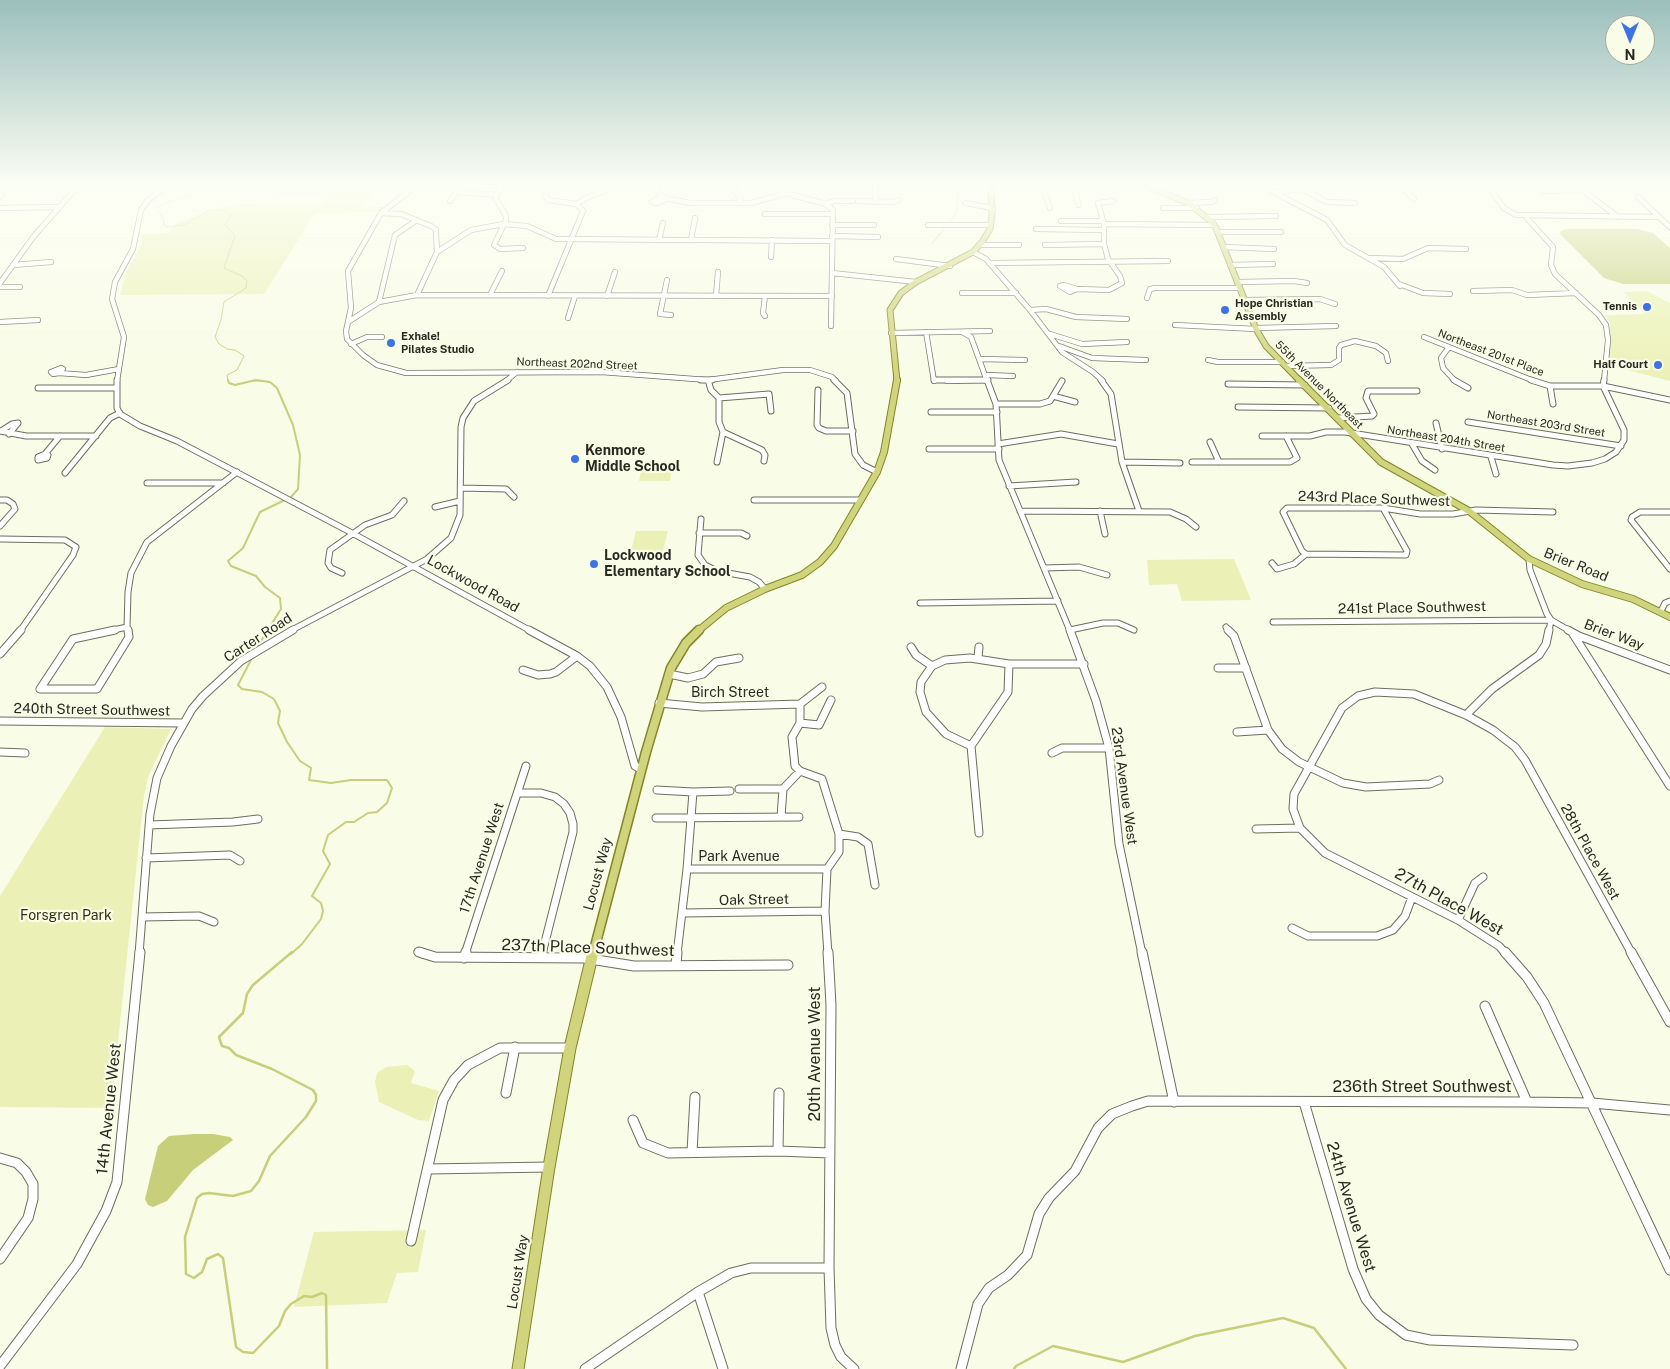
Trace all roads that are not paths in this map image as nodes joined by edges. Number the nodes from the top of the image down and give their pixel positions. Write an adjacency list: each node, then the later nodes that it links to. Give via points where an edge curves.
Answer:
1 (25, 250): 24 (street)
2 (133, 250): 87 (street, via 115,282 112,299 124,337)
3 (360, 250): 65 (street, via 348,271 351,308)
4 (391, 250): 56 (street)
5 (439, 250): 14 (street)
6 (567, 250): 47 (street)
7 (771, 250): 16 (street)
8 (832, 250): 30 (street)
9 (1106, 250): 21 (street)
10 (1224, 250): 25 (main road, 55th Avenue Northeast)
11 (1354, 250): 17 (street)
12 (1424, 250): 17 (street, via 1403,259)
13 (1553, 250): 44 (street, via 1551,265 1555,274)
14 (436, 252): 45 (street)
15 (973, 252): 22 (street); 26 (main road, Locust Way)
16 (771, 256)
17 (1366, 257): 43 (street, via 1384,267 1400,285 1424,293)
18 (896, 258): 26 (street)
19 (1168, 261): 21 (street)
20 (51, 262): 24 (street)
21 (1110, 262): 22 (street); 39 (street, via 1122,280 1119,286 1109,290)
22 (989, 263): 42 (street)
23 (1273, 264): 25 (street)
24 (13, 265): 34 (street)
25 (1230, 265): 33 (main road, 55th Avenue Northeast)
26 (950, 266): 32 (main road, Locust Way)
27 (502, 271): 46 (street)
28 (615, 272): 49 (street)
29 (718, 272): 51 (street)
30 (832, 273): 32 (street); 53 (street)
31 (667, 280): 50 (street)
32 (916, 282): 73 (main road, Locust Way, via 895,301 890,316)
33 (1237, 282): 35 (street); 38 (main road, 55th Avenue Northeast)
34 (0, 283)
35 (1307, 283)
36 (0, 287): 37 (street)
37 (20, 287)
38 (1240, 288): 54 (street, via 1155,288 1150,289); 55 (main road, 55th Avenue Northeast)
39 (1077, 289)
40 (1473, 291): 44 (street)
41 (962, 293): 42 (street)
42 (1016, 293): 58 (street)
43 (1450, 294)
44 (1576, 294): 97 (street, via 1600,314 1608,329)
45 (416, 295): 46 (street); 56 (street)
46 (490, 295): 47 (street)
47 (548, 296): 48 (street)
48 (575, 296): 49 (street); 61 (street)
49 (608, 296): 50 (street)
50 (664, 296): 51 (street); 59 (street, via 660,314)
51 (716, 296): 52 (street)
52 (765, 296): 53 (street); 60 (street)
53 (832, 296): 67 (street)
54 (1147, 298)
55 (1244, 300): 57 (street, via 1320,299); 69 (main road, 55th Avenue Northeast)
56 (379, 302): 65 (street)
57 (1336, 304)
58 (1030, 310): 62 (street, via 1046,309 1076,317); 74 (street)
59 (671, 315)
60 (765, 316)
61 (568, 318)
62 (1127, 319)
63 (38, 320): 64 (street)
64 (0, 322)
65 (348, 322): 78 (street, via 346,331)
66 (1174, 325): 69 (street)
67 (831, 326)
68 (1336, 326): 69 (street)
69 (1256, 328): 86 (main road, 55th Avenue Northeast, via 1266,346)
70 (990, 331): 72 (street)
71 (926, 332): 72 (street); 73 (street); 91 (street, via 934,381)
72 (962, 332): 81 (street, 23rd Avenue West, via 971,337)
73 (891, 333): 143 (main road, Locust Way, via 896,390)
74 (1048, 334): 77 (street, via 1082,344); 79 (street)
75 (382, 337): 78 (street, via 367,337)
76 (1424, 337): 80 (street, Northeast 201st Place)
77 (1127, 342)
78 (351, 344): 88 (street, Northeast 202nd Street, via 377,365 394,371)
79 (1058, 346): 83 (street, via 1092,358); 127 (street, via 1098,376 1111,394)
80 (1449, 347): 96 (street, Northeast 201st Place); 100 (street, via 1441,358 1443,368)
81 (980, 359): 82 (street); 91 (street, 23rd Avenue West)
82 (1025, 360)
83 (1146, 360)
84 (1208, 360): 86 (street)
85 (1388, 361): 86 (street, via 1386,353 1376,346 1355,341 1341,345 1339,360 1330,365)
86 (1284, 364): 95 (main road, 55th Avenue Northeast)
87 (119, 369): 89 (street, via 86,374); 99 (street)
88 (517, 372): 92 (street, Northeast 202nd Street, via 601,372); 149 (street, Carter Road, via 484,393 467,409 461,427)
89 (59, 373)
90 (1013, 376): 91 (street)
91 (987, 378): 107 (street, 23rd Avenue West)
92 (708, 380): 104 (street, via 711,390); 118 (street, Northeast 202nd Street, via 799,370 820,372 832,377 847,392)
93 (1062, 381): 103 (street)
94 (1228, 384): 95 (street)
95 (1305, 385): 110 (main road, 55th Avenue Northeast)
96 (1550, 386): 97 (street, Northeast 201st Place); 108 (street)
97 (1603, 386): 105 (street, Northeast 201st Place); 129 (street, via 1624,430)
98 (38, 388): 99 (street)
99 (116, 388): 114 (street)
100 (1468, 388)
101 (818, 390): 118 (street, via 820,428)
102 (1417, 391): 115 (street, via 1368,391 1366,398 1374,414)
103 (1053, 396): 106 (street); 107 (street, via 1050,401 1040,404)
104 (719, 398): 111 (street, via 769,394); 119 (street)
105 (1670, 400)
106 (1075, 402)
107 (996, 404): 113 (street, 23rd Avenue West)
108 (1553, 404)
109 (1238, 407): 110 (street)
110 (1329, 408): 115 (main road, 55th Avenue Northeast)
111 (771, 411)
112 (931, 412): 113 (street)
113 (997, 412): 130 (street, 23rd Avenue West)
114 (120, 413): 123 (street, via 110,418); 142 (street)
115 (1339, 418): 121 (main road, 55th Avenue Northeast)
116 (1468, 422): 129 (street, Northeast 203rd Street)
117 (1436, 423): 132 (street)
118 (853, 431): 143 (street, via 858,460)
119 (722, 432): 135 (street, via 762,450); 136 (street)
120 (4, 433): 122 (street)
121 (1354, 435): 125 (street, Northeast 204th Street, via 1326,432); 128 (street, Northeast 204th Street); 151 (main road, 55th Avenue Northeast, via 1387,467)
122 (60, 436): 123 (street); 133 (street)
123 (96, 436): 144 (street)
124 (1262, 436): 125 (street, Northeast 204th Street)
125 (1286, 436): 140 (street, via 1295,460)
126 (1210, 442): 140 (street)
127 (1118, 444): 130 (street, via 1061,434); 137 (street)
128 (1412, 444): 132 (street, Northeast 204th Street); 141 (street, via 1422,461)
129 (1621, 446): 134 (street, Northeast 204th Street, via 1605,459 1568,466)
130 (998, 447): 131 (street); 150 (street, 23rd Avenue West, via 1001,467)
131 (930, 449)
132 (1442, 449): 134 (street, Northeast 204th Street)
133 (45, 454)
134 (1491, 457): 145 (street)
135 (764, 461)
136 (717, 462)
137 (1122, 462): 138 (street); 162 (street)
138 (1180, 462)
139 (1192, 462): 140 (street)
140 (1219, 462)
141 (1435, 470)
142 (237, 472): 146 (street); 169 (street, Lockwood Road)
143 (877, 472): 155 (main road, Locust Way)
144 (65, 473)
145 (1496, 474)
146 (223, 482): 148 (street); 191 (street, via 151,538 143,548 130,578)
147 (1076, 482): 150 (street)
148 (147, 483)
149 (461, 485): 152 (street, via 506,489); 157 (street, Carter Road)
150 (1009, 486): 160 (street, 23rd Avenue West)
151 (1431, 490): 163 (main road, Brier Road)
152 (514, 497)
153 (0, 500): 167 (street, via 7,500 15,509)
154 (754, 500): 155 (street)
155 (861, 500): 182 (main road, Locust Way, via 834,546 820,562 802,575)
156 (404, 501): 169 (street, via 392,515)
157 (460, 501): 158 (street); 177 (street, Carter Road, via 458,523 451,538)
158 (435, 507)
159 (1383, 508): 163 (street, 243rd Place Southwest, via 1420,514); 174 (street, 243rd Place Southwest, via 1287,508 1284,512); 174 (street, via 1407,551 1406,555)
160 (1020, 511): 161 (street); 178 (street, 23rd Avenue West)
161 (1100, 511): 162 (street); 171 (street)
162 (1139, 511): 168 (street, via 1170,512)
163 (1469, 511): 164 (street, 243rd Place Southwest); 175 (main road, Brier Road)
164 (1553, 512)
165 (1670, 512): 179 (street, via 1636,513 1632,517 1633,523)
166 (701, 519): 170 (street)
167 (0, 526)
168 (1196, 527)
169 (352, 533): 177 (street, Lockwood Road); 180 (street, via 328,555 331,568)
170 (700, 534): 172 (street, via 741,533); 182 (street, via 698,555 705,565 717,571 750,577)
171 (1104, 534)
172 (747, 536)
173 (0, 539): 197 (street, via 56,539 72,542 76,547 25,625)
174 (1306, 554): 176 (street, via 1294,564 1277,569)
175 (1529, 559): 186 (main road, Brier Road, via 1582,584); 188 (street, via 1530,570)
176 (1272, 563)
177 (414, 566): 198 (street, Lockwood Road); 215 (street, Carter Road, via 270,642 241,661 203,696)
178 (1044, 568): 181 (street, via 1085,568); 184 (street, 23rd Avenue West)
179 (1670, 570)
180 (342, 573)
181 (1107, 575)
182 (765, 589): 208 (main road, Locust Way, via 726,608 704,625 686,644)
183 (1670, 600): 186 (street)
184 (1058, 601): 185 (street); 192 (street, 23rd Avenue West)
185 (920, 603)
186 (1661, 611): 187 (main road, Brier Road)
187 (1670, 616)
188 (1551, 620): 189 (street, 241st Place Southwest); 194 (street, Brier Way); 213 (street, via 1546,644 1539,655 1485,694)
189 (1272, 622)
190 (1226, 627): 205 (street, via 1234,636)
191 (127, 628): 191 (street, via 129,637 97,690 40,689 72,639)
192 (1070, 630): 193 (street, via 1103,623 1118,623); 202 (street, 23rd Avenue West)
193 (1134, 630)
194 (1572, 632): 207 (street, Brier Way); 229 (street)
195 (911, 647): 203 (street, via 916,655)
196 (978, 647): 200 (street)
197 (0, 654)
198 (577, 656): 206 (street, via 550,674 538,675); 226 (street, Lockwood Road, via 599,676 610,692 635,766)
199 (739, 658): 208 (street, via 716,662 703,674 688,678)
200 (978, 658): 201 (street); 203 (street, via 957,658)
201 (1009, 664): 202 (street); 219 (street, via 1008,692)
202 (1084, 664): 220 (street, 23rd Avenue West)
203 (932, 666): 219 (street, via 920,692 926,712 946,734)
204 (1218, 668): 205 (street)
205 (1246, 668): 217 (street)
206 (523, 670)
207 (1670, 670)
208 (669, 674): 211 (main road, Locust Way)
209 (822, 687): 212 (street)
210 (831, 700): 216 (street, via 819,726)
211 (659, 703): 212 (street, Birch Street, via 702,707); 226 (main road, Locust Way)
212 (800, 704): 216 (street)
213 (1466, 715): 225 (street, 27th Place West, via 1414,694 1377,692 1358,696 1342,708); 267 (street, 28th Place West, via 1504,737 1525,760)
214 (0, 721): 215 (street, 240th Street Southwest)
215 (183, 723): 241 (street, Carter Road, via 157,778)
216 (800, 723): 227 (street, via 792,737 794,766)
217 (1268, 730): 218 (street); 225 (street, via 1282,749)
218 (1237, 732)
219 (971, 746): 244 (street)
220 (1109, 748): 223 (street, via 1062,748); 273 (street, 23rd Avenue West, via 1120,844)
221 (0, 752): 222 (street)
222 (25, 752)
223 (1052, 753)
224 (526, 766): 235 (street, 17th Avenue West)
225 (1310, 768): 228 (street, via 1343,783 1366,787 1430,784); 242 (street, 27th Place West, via 1294,794 1293,810)
226 (641, 769): 262 (main road, Locust Way)
227 (800, 771): 231 (street); 245 (street, 20th Avenue West, via 822,779)
228 (1439, 780)
229 (1670, 786)
230 (739, 789): 231 (street)
231 (783, 789): 237 (street)
232 (657, 790): 234 (street)
233 (730, 791): 234 (street)
234 (692, 792): 236 (street)
235 (518, 793): 260 (street, via 555,797 570,814 573,832); 261 (street, 17th Avenue West)
236 (690, 817): 237 (street); 239 (street); 248 (street)
237 (781, 817): 238 (street)
238 (799, 817)
239 (656, 818)
240 (258, 819): 241 (street)
241 (149, 825): 246 (street, Carter Road)
242 (1300, 828): 243 (street); 252 (street, 27th Place West, via 1325,853)
243 (1256, 829)
244 (979, 833)
245 (839, 834): 249 (street, 20th Avenue West, via 839,852); 251 (street, via 858,837 868,844)
246 (146, 858): 247 (street, via 230,855); 255 (street, Carter Road)
247 (240, 861)
248 (687, 870): 249 (street, Park Avenue); 254 (street, Park Avenue)
249 (827, 870): 253 (street, 20th Avenue West)
250 (1483, 878): 256 (street, via 1475,882)
251 (875, 886)
252 (1412, 897): 256 (street, 27th Place West); 258 (street, via 1405,916 1393,930 1377,936 1308,936)
253 (825, 911): 254 (street, Oak Street); 281 (street, 20th Avenue West, via 831,1005)
254 (683, 913): 263 (street, Park Avenue)
255 (142, 917): 257 (street, via 199,916); 265 (street, Carter Road)
256 (1458, 920): 276 (street, 27th Place West, via 1499,946 1527,977 1544,1003)
257 (214, 922)
258 (1292, 928)
259 (418, 952): 261 (street, 237th Place Southwest, via 435,957)
260 (541, 957): 261 (street, 237th Place Southwest); 262 (street, 237th Place Southwest)
261 (464, 958)
262 (591, 959): 263 (street, 237th Place Southwest, via 634,966); 269 (main road, Locust Way)
263 (676, 965): 264 (street, 237th Place Southwest)
264 (788, 965)
265 (136, 1000): 291 (street, 14th Avenue West, via 117,1182 106,1211 77,1264)
266 (1485, 1006): 275 (street)
267 (1670, 1022)
268 (515, 1047): 269 (street); 270 (street); 284 (street, via 500,1048 468,1065 454,1080 444,1100)
269 (570, 1048): 283 (main road, Locust Way)
270 (506, 1093)
271 (779, 1093): 279 (street)
272 (696, 1097): 280 (street)
273 (1174, 1102): 274 (street, 236th Street Southwest); 296 (street, 236th Street Southwest, via 1148,1101 1132,1106 1112,1114 1098,1128 1074,1171 1039,1214 1027,1254 1008,1275 989,1288 978,1304)
274 (1304, 1102): 275 (street, 236th Street Southwest); 290 (street, 24th Avenue West, via 1353,1269 1366,1299 1379,1315 1406,1335 1430,1340)
275 (1527, 1102): 276 (street, 236th Street Southwest)
276 (1592, 1103): 277 (street, 236th Street Southwest); 288 (street, 27th Place West)
277 (1670, 1110)
278 (633, 1120): 280 (street, via 643,1143 654,1149 668,1153)
279 (778, 1151): 280 (street); 281 (street)
280 (692, 1152)
281 (830, 1153): 287 (street, 20th Avenue West)
282 (0, 1158): 286 (street, via 17,1163 33,1184 28,1218)
283 (549, 1167): 284 (street); 292 (main road, Locust Way)
284 (428, 1169): 285 (street)
285 (411, 1241)
286 (0, 1259)
287 (829, 1268): 289 (street, via 751,1268 731,1273); 295 (street, 20th Avenue West, via 835,1345 841,1357)
288 (1670, 1270)
289 (698, 1292): 293 (street); 294 (street)
290 (1572, 1345)
291 (0, 1366)
292 (518, 1369)
293 (585, 1369)
294 (723, 1369)
295 (854, 1369)
296 (961, 1369)

